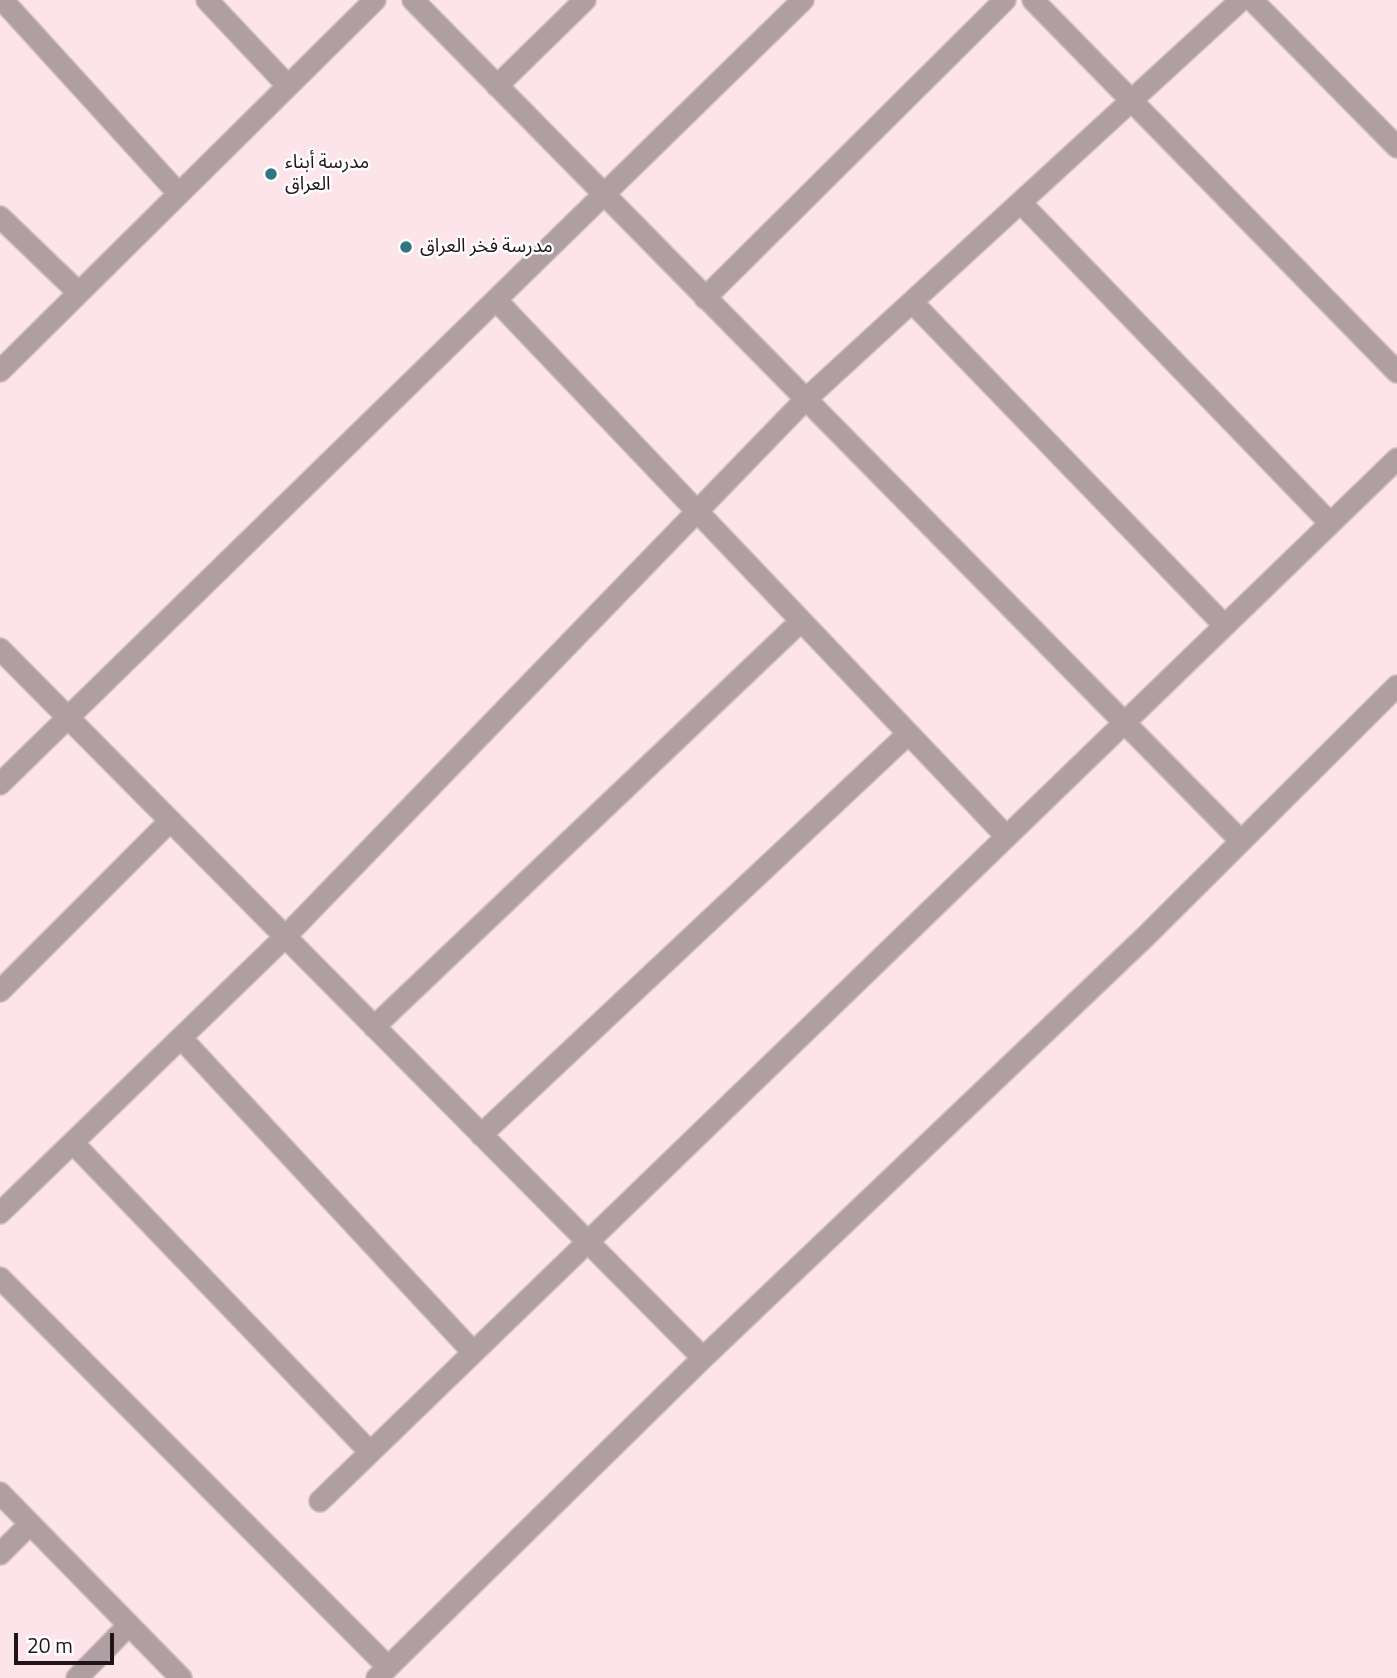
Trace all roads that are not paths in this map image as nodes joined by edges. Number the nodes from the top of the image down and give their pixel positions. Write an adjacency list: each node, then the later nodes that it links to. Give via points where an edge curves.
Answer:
1 (206, 0): 11 (street)
2 (375, 0): 11 (street)
3 (413, 0): 12 (street)
4 (584, 0): 12 (street)
5 (803, 0): 16 (street)
6 (1005, 0): 20 (street)
7 (1033, 0): 13 (street)
8 (1241, 0): 13 (street)
9 (1252, 0): 14 (street)
10 (7, 6): 15 (street)
11 (288, 86): 15 (street)
12 (497, 86): 16 (street)
13 (1132, 100): 17 (street); 24 (street)
14 (1392, 133)
15 (179, 194): 19 (street)
16 (604, 194): 20 (street); 21 (street)
17 (1021, 203): 22 (street); 28 (street)
18 (0, 217): 19 (street)
19 (79, 292): 23 (street)
20 (705, 298): 25 (street)
21 (496, 300): 27 (street); 33 (street)
22 (912, 302): 25 (street); 30 (street)
23 (0, 370)
24 (1397, 372)
25 (805, 400): 27 (street); 34 (street)
26 (1397, 459): 28 (street)
27 (697, 512): 29 (street); 40 (street)
28 (1330, 523): 30 (street)
29 (801, 621): 35 (street); 42 (street)
30 (1224, 625): 34 (street)
31 (0, 649): 33 (street)
32 (1397, 687): 39 (street)
33 (68, 718): 36 (street); 37 (street)
34 (1124, 722): 38 (street); 39 (street)
35 (908, 734): 38 (street); 44 (street)
36 (0, 784)
37 (170, 821): 40 (street); 41 (street)
38 (1006, 836): 47 (street)
39 (1241, 841): 50 (street)
40 (285, 937): 42 (street); 43 (street)
41 (0, 991)
42 (374, 1027): 44 (street)
43 (181, 1038): 45 (street); 49 (street)
44 (481, 1135): 47 (street)
45 (73, 1143): 46 (street); 51 (street)
46 (0, 1213)
47 (587, 1242): 49 (street); 50 (street)
48 (0, 1278): 57 (street)
49 (473, 1352): 51 (street)
50 (703, 1358): 57 (street)
51 (370, 1452): 53 (street)
52 (0, 1493): 54 (street)
53 (320, 1501)
54 (30, 1524): 55 (street); 56 (street)
55 (0, 1553)
56 (129, 1625): 58 (street); 59 (street)
57 (382, 1672)
58 (77, 1678)
59 (181, 1678)

